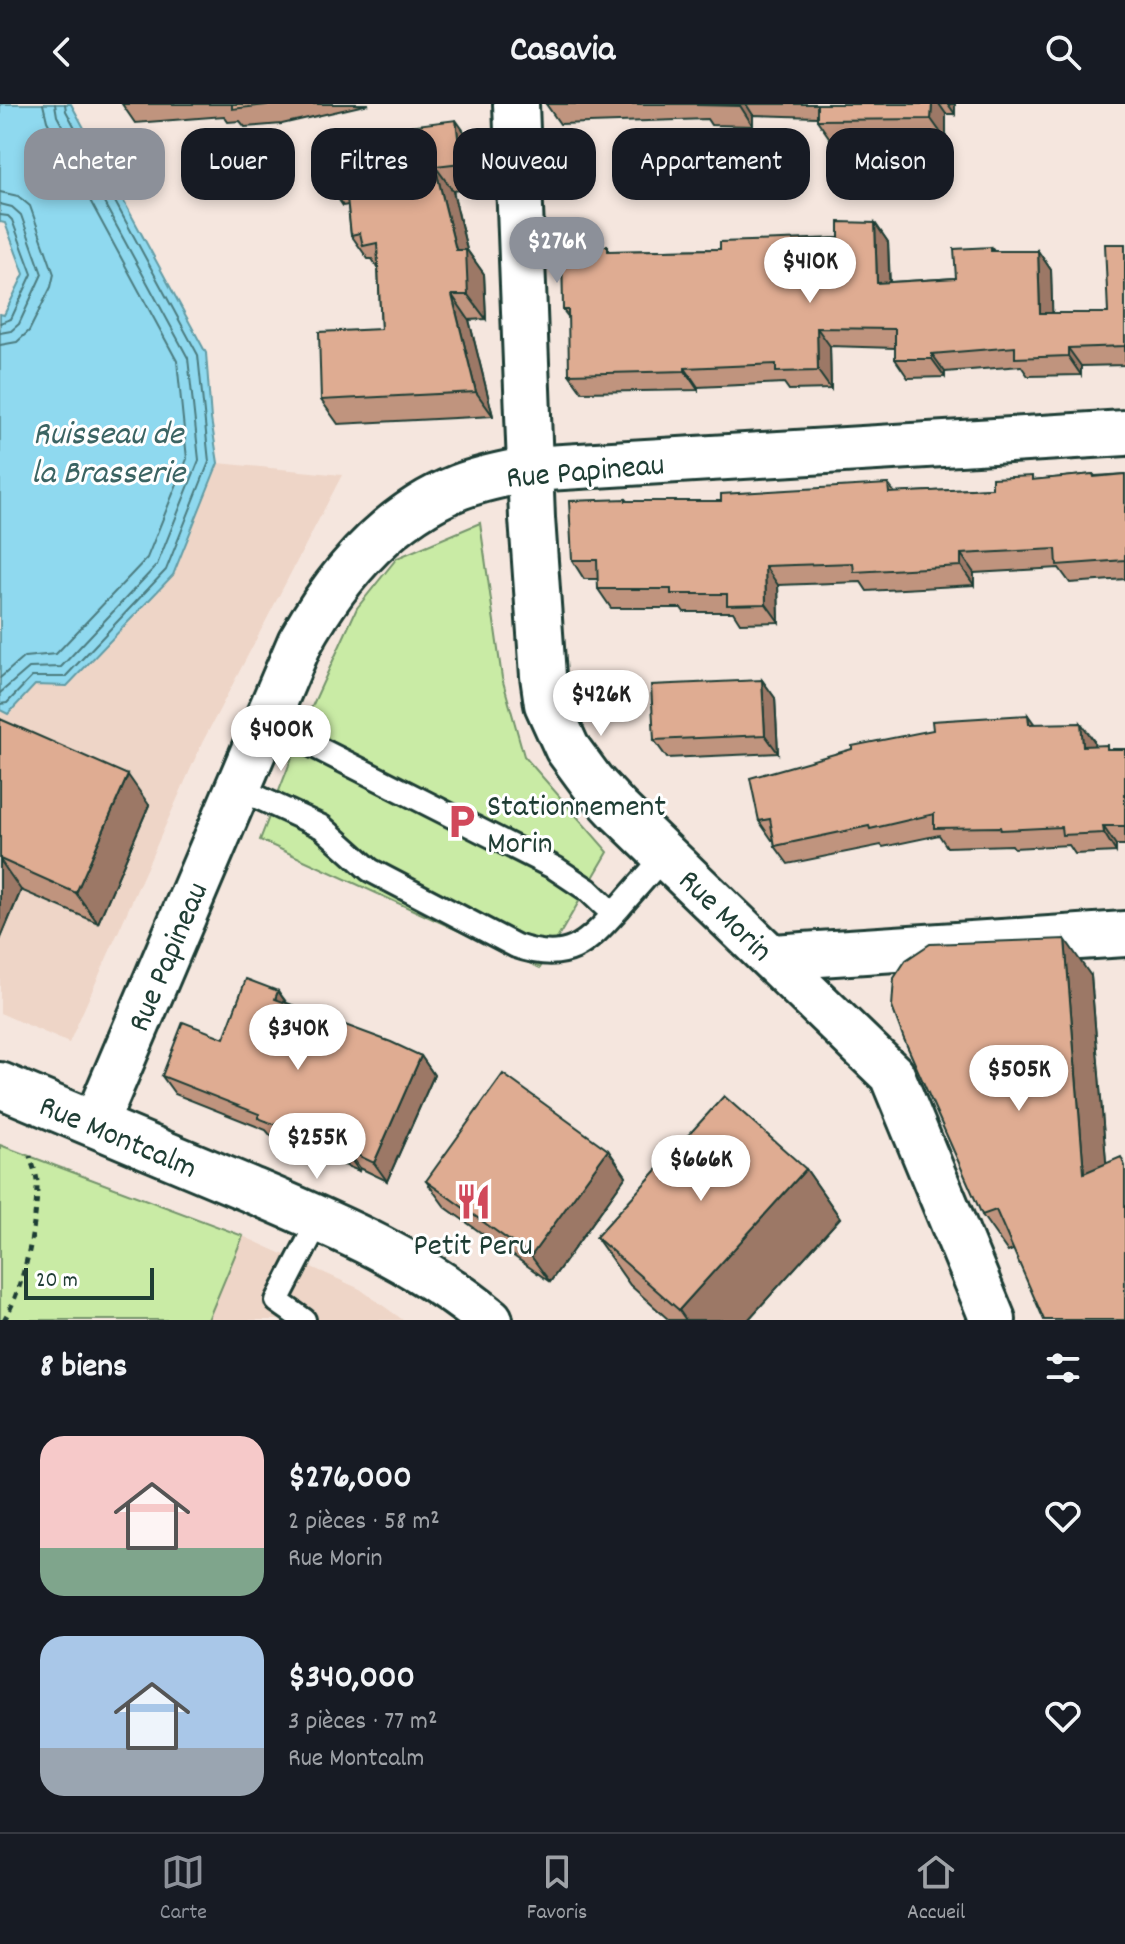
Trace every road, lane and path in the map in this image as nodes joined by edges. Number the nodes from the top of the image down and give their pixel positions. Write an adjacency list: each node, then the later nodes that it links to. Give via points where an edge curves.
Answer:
1 (516, 104): 3 (street, Rue Morin)
2 (1125, 433): 3 (street, Rue Papineau)
3 (530, 469): 4 (street, Rue Papineau, via 483,479 431,500 378,538 314,617); 6 (street, Rue Morin, via 547,704 578,765)
4 (266, 722): 5 (street, Rue Papineau); 7 (lane, via 555,868)
5 (238, 788): 7 (lane, via 322,827 370,870 516,946 549,954 587,953); 11 (street, Rue Papineau)
6 (665, 855): 7 (lane); 9 (street, Rue Morin)
7 (613, 914)
8 (1125, 934): 9 (street)
9 (773, 957): 17 (street, Rue Morin, via 892,1075)
10 (0, 1085): 11 (street, Rue Montcalm)
11 (95, 1124): 13 (street, Rue Montcalm)
12 (30, 1156): 14 (path, via 38,1183 32,1229)
13 (320, 1218): 15 (lane, via 277,1301); 16 (street, Rue Montcalm, via 411,1264)
14 (4, 1320)
15 (304, 1320)
16 (490, 1320)
17 (993, 1320)

